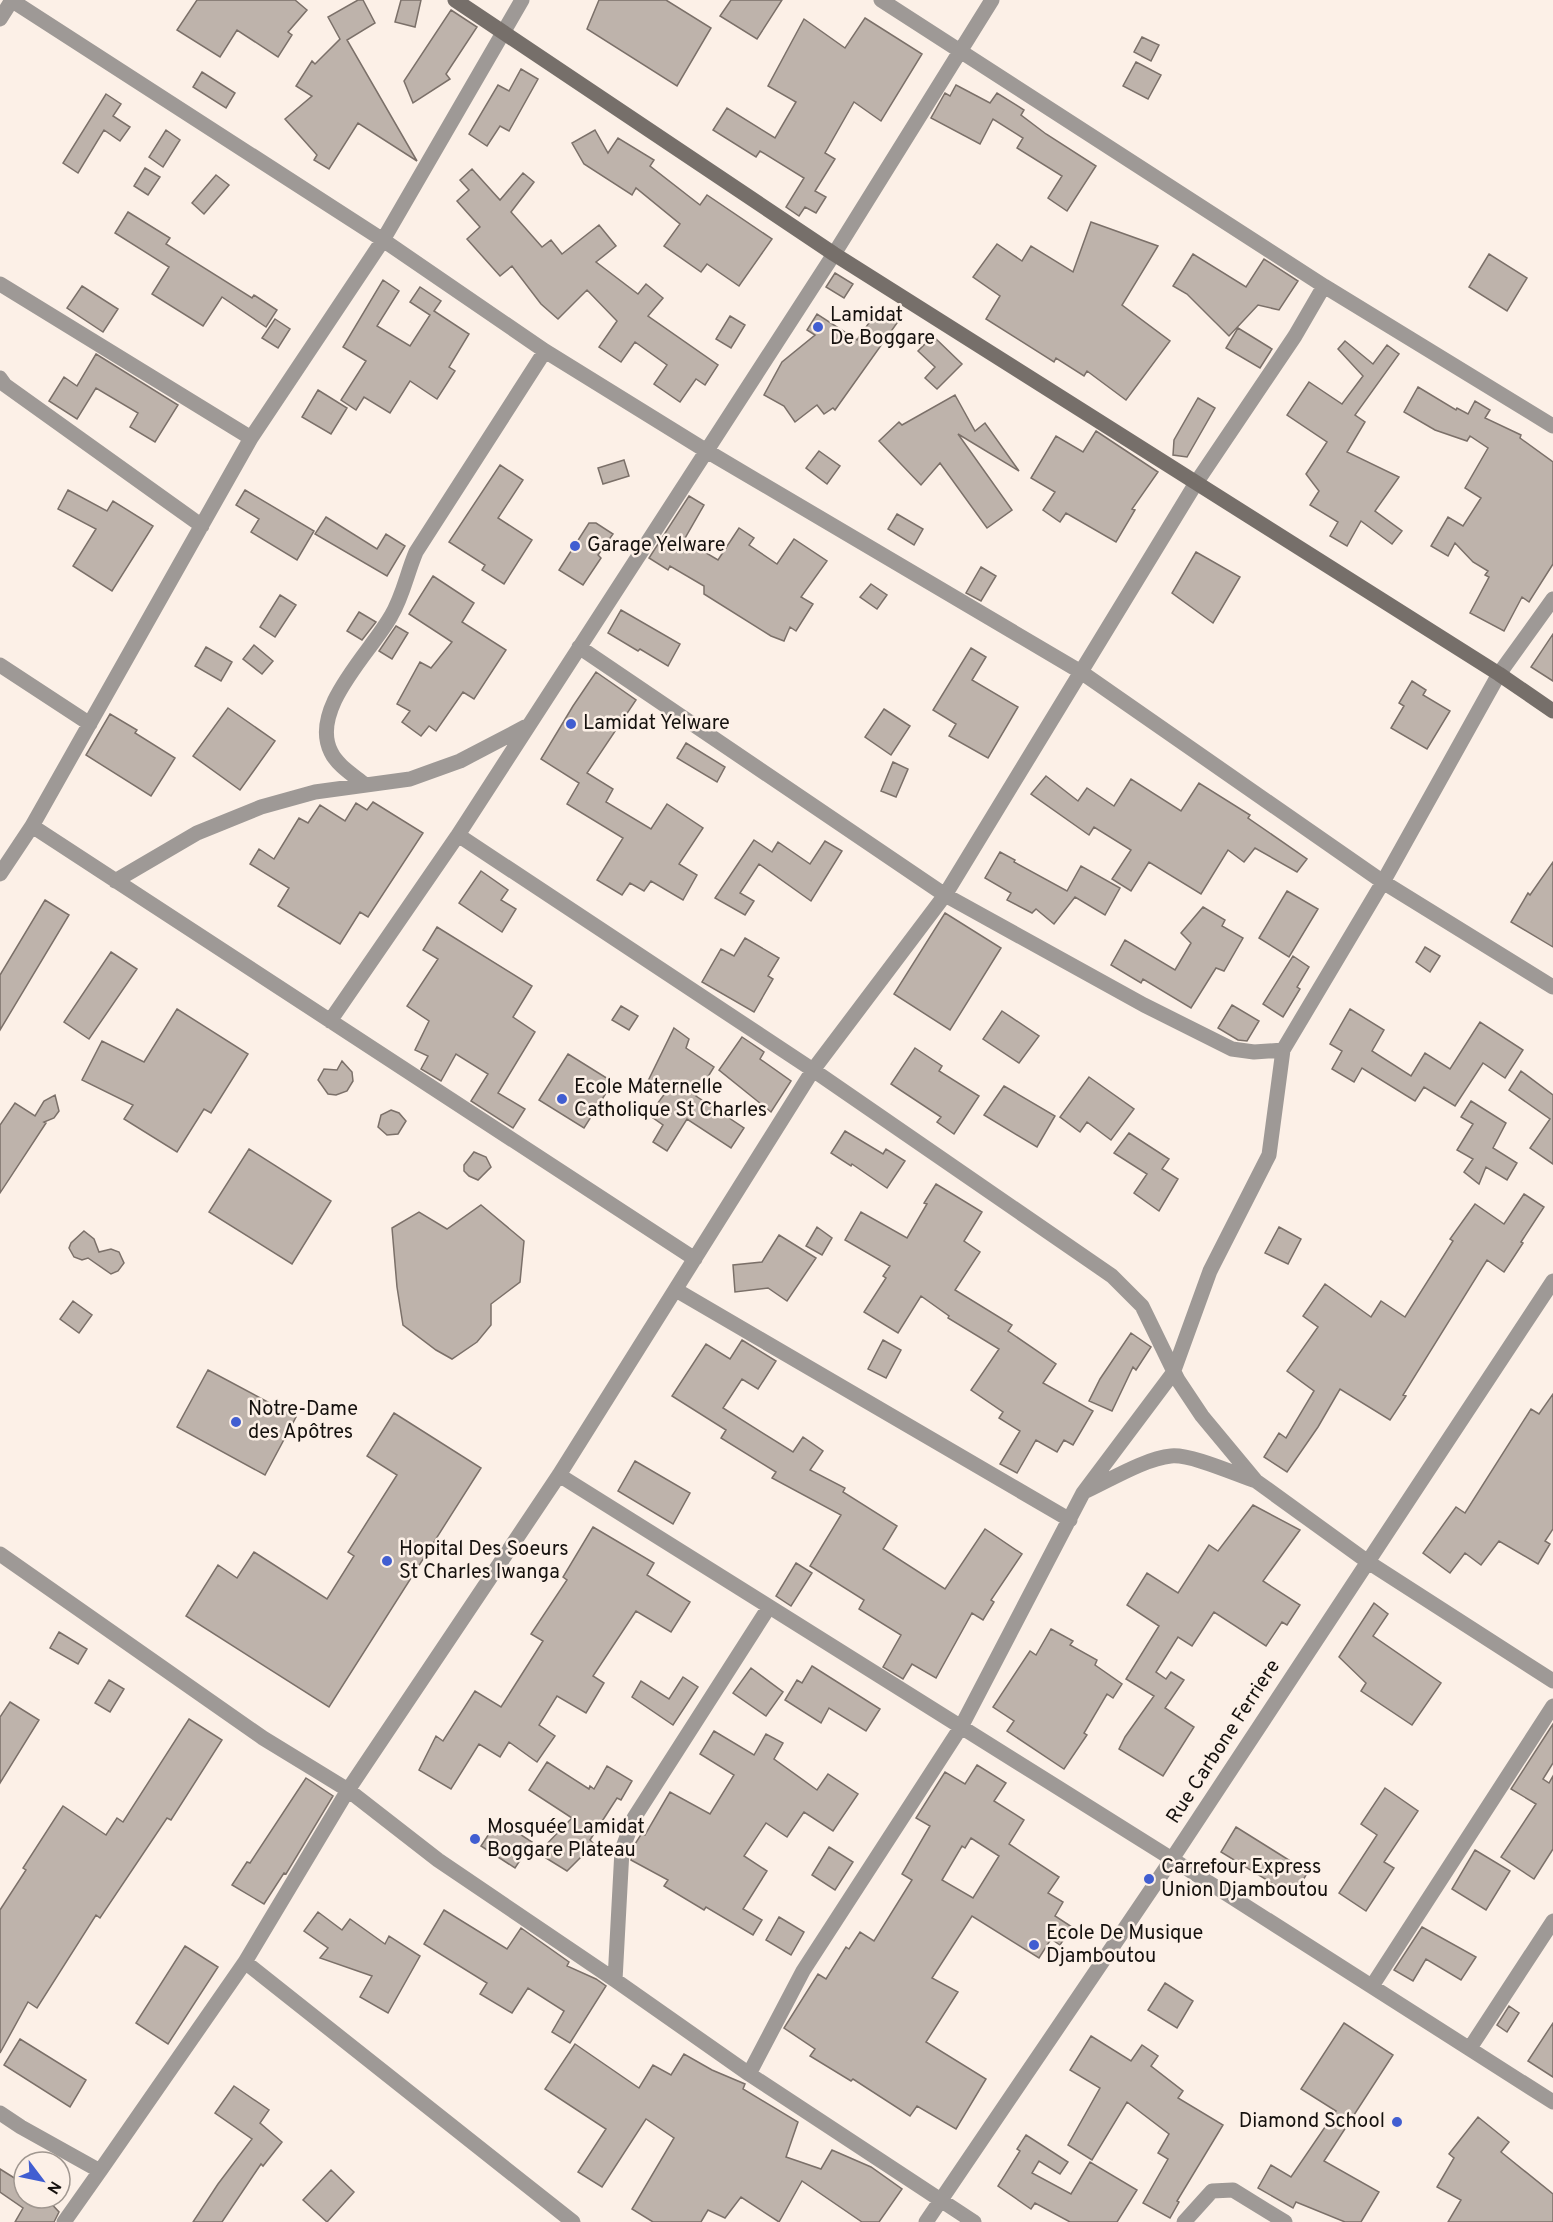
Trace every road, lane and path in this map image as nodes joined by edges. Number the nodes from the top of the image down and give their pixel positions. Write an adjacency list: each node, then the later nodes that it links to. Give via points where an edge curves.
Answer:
1 (12, 0): 6 (street); 9 (street)
2 (455, 0): 7 (street)
3 (522, 0): 7 (street)
4 (881, 0): 8 (street)
5 (992, 0): 8 (street)
6 (0, 19)
7 (503, 31): 9 (street); 10 (street)
8 (959, 52): 10 (street); 12 (street)
9 (383, 240): 13 (street); 16 (street)
10 (834, 254): 17 (street); 18 (street)
11 (0, 284): 16 (street)
12 (1324, 286): 15 (street); 18 (street)
13 (545, 351): 17 (street); 28 (street, via 416,552 391,617 332,702 325,731 331,753)
14 (0, 378): 19 (street)
15 (1553, 426)
16 (251, 438): 19 (street)
17 (705, 450): 21 (street); 23 (street)
18 (1196, 483): 23 (street); 24 (street)
19 (202, 525): 26 (street)
20 (1553, 598): 24 (street)
21 (579, 647): 27 (street); 34 (street)
22 (0, 665): 26 (street)
23 (1081, 672): 33 (street); 34 (street)
24 (1499, 674): 25 (street); 33 (street)
25 (1553, 711)
26 (90, 724): 29 (street)
27 (528, 726): 28 (street, via 460,761 410,779); 30 (street)
28 (364, 784): 32 (street, via 261,807 197,833)
29 (32, 826): 31 (street); 32 (street)
30 (458, 835): 36 (street); 38 (street)
31 (0, 874)
32 (115, 881): 36 (street)
33 (1383, 882): 35 (street); 37 (street)
34 (945, 895): 37 (street, via 1232,1049); 38 (street)
35 (1553, 987)
36 (330, 1021): 39 (street)
37 (1283, 1050): 42 (street, via 1269,1155 1210,1271)
38 (813, 1070): 39 (street); 42 (street, via 1112,1276 1142,1306)
39 (695, 1259): 41 (street)
40 (1553, 1281): 48 (street, Rue Carbone Ferriere)
41 (676, 1290): 43 (street); 46 (street)
42 (1173, 1373): 44 (street, via 1202,1416); 45 (street)
43 (559, 1475): 49 (street); 53 (street)
44 (1256, 1481): 45 (street, via 1172,1456 1151,1461); 48 (street)
45 (1083, 1493): 46 (street)
46 (1070, 1520): 52 (street)
47 (0, 1554): 53 (street, via 263,1738)
48 (1368, 1562): 50 (street); 54 (street, Rue Carbone Ferriere)
49 (769, 1607): 52 (street); 57 (street, via 634,1818 622,1850)
50 (1553, 1681)
51 (1553, 1706): 58 (street)
52 (961, 1727): 54 (street); 60 (street, via 803,1971)
53 (348, 1790): 56 (street); 57 (street, via 438,1860)
54 (1172, 1859): 58 (street); 64 (street, Rue Carbone Ferriere)
55 (1553, 1921): 59 (street)
56 (244, 1962): 63 (street); 66 (street)
57 (615, 1980): 60 (street)
58 (1372, 1986): 59 (street)
59 (1470, 2048): 61 (street)
60 (749, 2074): 64 (street)
61 (1553, 2102)
62 (0, 2113): 63 (street)
63 (100, 2171): 65 (street)
64 (941, 2201): 67 (street, Rue Carbone Ferriere); 68 (street)
65 (72, 2219)
66 (573, 2222)
67 (926, 2222)
68 (974, 2222)
69 (1184, 2222): 70 (street, via 1212,2191 1233,2190)
70 (1285, 2222)

